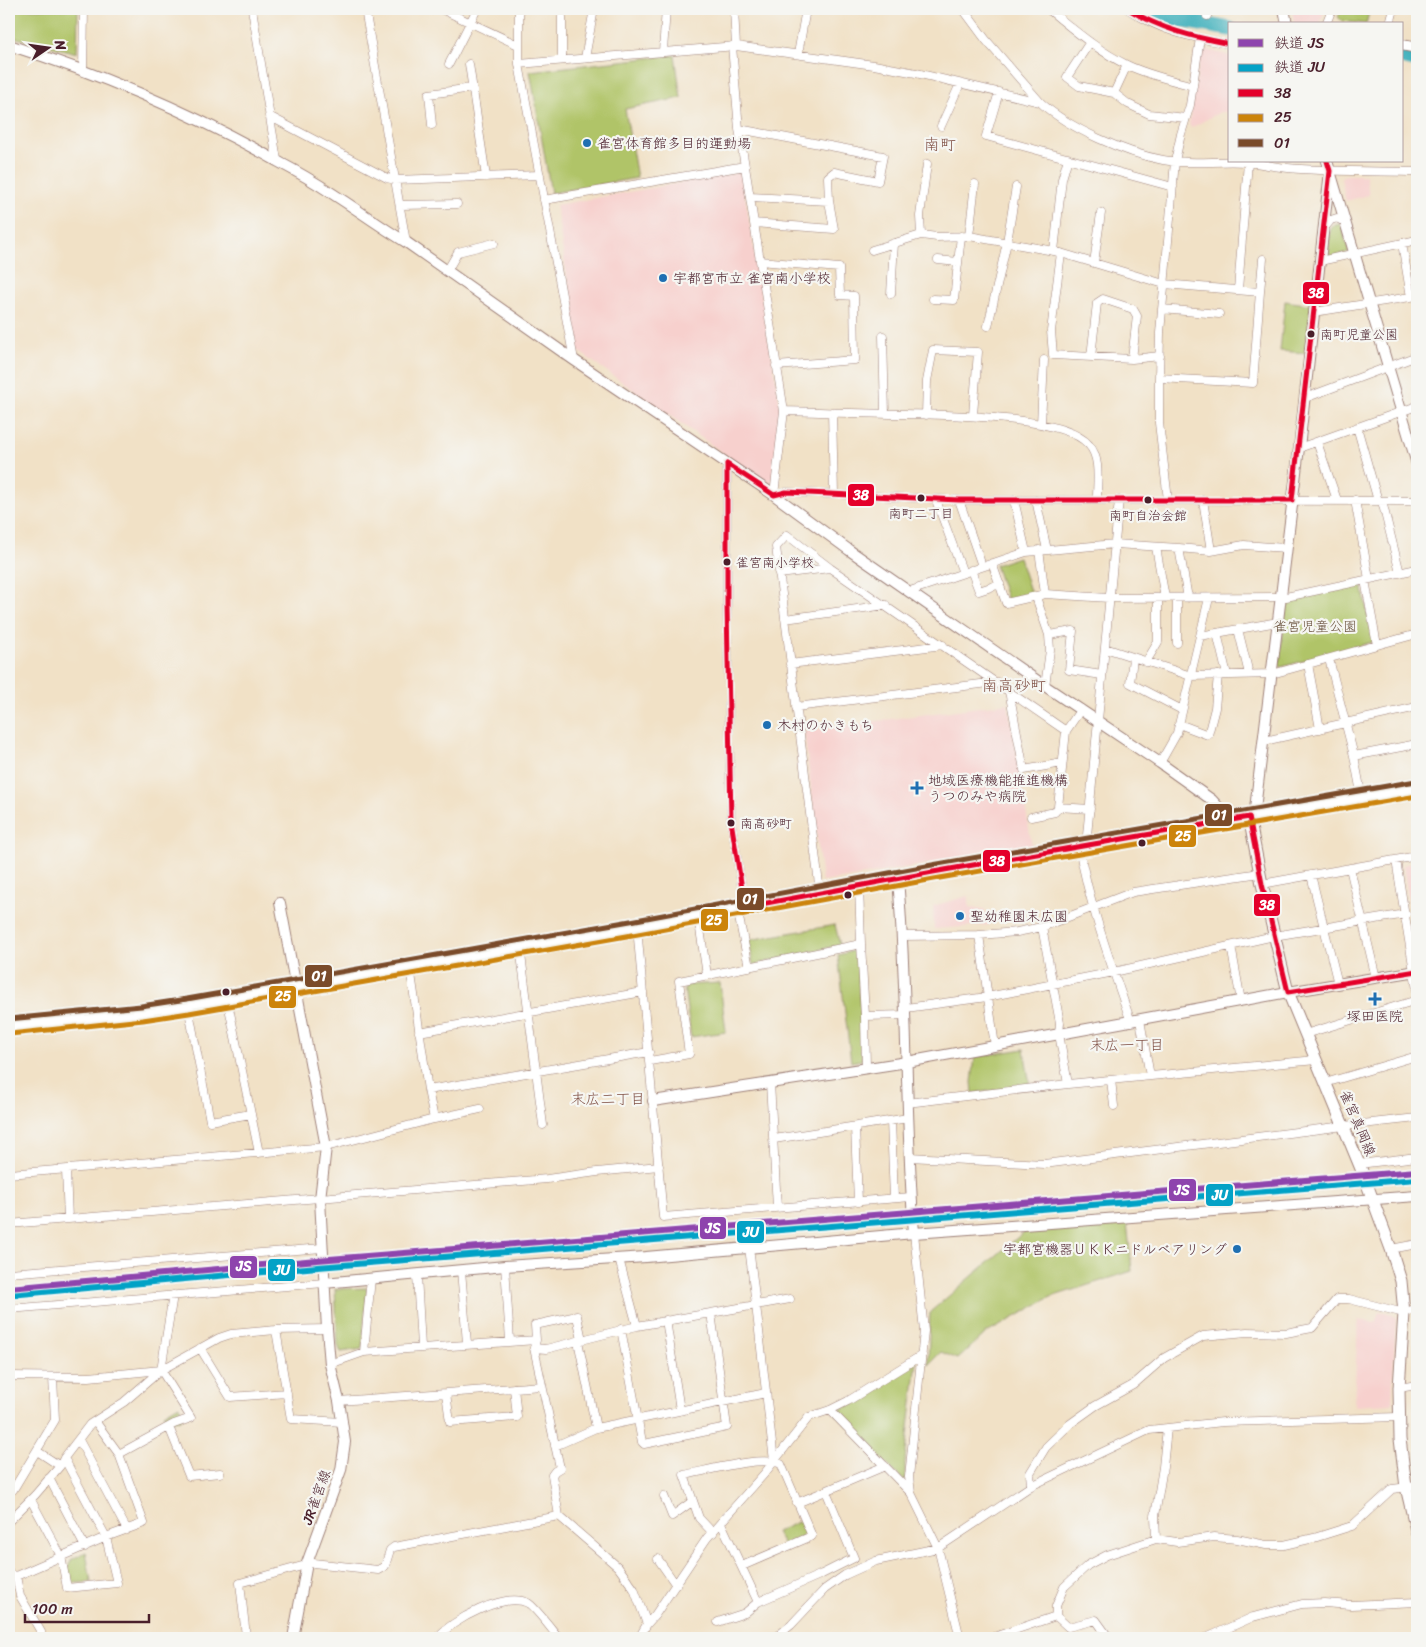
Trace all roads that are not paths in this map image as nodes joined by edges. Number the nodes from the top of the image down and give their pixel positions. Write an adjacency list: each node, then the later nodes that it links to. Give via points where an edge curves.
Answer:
1 (84, 9): 38 (street)
2 (252, 9): 45 (street)
3 (365, 9): 61 (street)
4 (441, 9): 18 (street)
5 (477, 9): 18 (street)
6 (519, 9): 26 (street)
7 (594, 9): 32 (street)
8 (666, 9): 30 (street)
9 (734, 9): 28 (street)
10 (806, 9): 31 (street)
11 (962, 9): 44 (street)
12 (1048, 9): 23 (street)
13 (1128, 9): 22 (street, via 1153,24)
14 (1284, 9): 19 (street)
15 (1332, 9): 20 (street)
16 (1394, 9): 21 (street)
17 (562, 17): 33 (street)
18 (471, 22): 26 (street); 34 (street)
19 (1287, 22)
20 (1327, 22)
21 (1391, 22)
22 (1200, 38): 24 (street); 40 (street)
23 (1090, 42): 37 (street); 43 (street, via 1067,77 1079,86)
24 (1228, 44)
25 (9, 45): 38 (street)
26 (518, 45): 36 (street)
27 (1404, 45): 29 (street)
28 (734, 46): 30 (street); 31 (street); 49 (street)
29 (1417, 48)
30 (663, 51): 32 (street)
31 (798, 54): 39 (street, via 907,71)
32 (585, 58): 33 (street)
33 (562, 60): 36 (street)
34 (449, 64)
35 (469, 64): 41 (street)
36 (519, 64): 59 (street)
37 (1127, 65): 40 (street, via 1156,77); 43 (street)
38 (83, 72): 51 (street, via 160,103)
39 (960, 84): 42 (street); 48 (street)
40 (1193, 86): 46 (street)
41 (472, 88): 47 (street, via 429,94); 60 (street)
42 (999, 92): 44 (street); 50 (street, via 986,136)
43 (1114, 93): 46 (street, via 1149,114)
44 (1040, 102): 52 (street, via 1054,114 1095,136 1130,151)
45 (269, 116): 51 (street); 61 (street)
46 (1186, 118): 52 (street)
47 (432, 124)
48 (941, 126)
49 (739, 129): 56 (street); 67 (street, via 883,156 878,181 834,172 828,177)
50 (1068, 158): 63 (street); 83 (street, via 1062,179)
51 (277, 160): 77 (street)
52 (1175, 161): 53 (street); 63 (street)
53 (1228, 162)
54 (1248, 162): 57 (street, via 1286,168); 93 (street)
55 (927, 164): 74 (street, via 920,216)
56 (745, 166): 65 (street); 66 (street)
57 (1329, 166): 58 (street); 72 (street); 73 (street)
58 (1417, 172)
59 (540, 175): 60 (street); 66 (street)
60 (486, 177): 61 (street)
61 (395, 180): 69 (street)
62 (975, 184): 75 (street)
63 (1173, 187): 92 (street)
64 (1016, 188): 78 (street)
65 (750, 197): 67 (street); 71 (street)
66 (544, 200): 108 (street)
67 (829, 201): 71 (street, via 834,229)
68 (457, 204): 69 (street)
69 (400, 205): 77 (street)
70 (1101, 213): 90 (street)
71 (754, 223): 87 (street)
72 (1346, 223): 73 (street, via 1337,218); 84 (street)
73 (1324, 228): 88 (street)
74 (921, 235): 75 (street); 80 (street)
75 (965, 236): 78 (street); 89 (street)
76 (1417, 240): 81 (street)
77 (406, 242): 91 (street)
78 (1008, 242): 83 (street); 102 (street)
79 (494, 243): 91 (street, via 458,252)
80 (894, 243): 82 (street); 95 (street)
81 (1402, 243): 84 (street); 96 (street)
82 (872, 250)
83 (1057, 252): 90 (street); 106 (street, via 1051,330 1053,355)
84 (1354, 252): 88 (street); 98 (street)
85 (1263, 259): 94 (street)
86 (938, 260): 89 (street)
87 (760, 261): 110 (street); 110 (street, via 840,268 840,295 854,296 855,360)
88 (1320, 261): 100 (street)
89 (958, 262): 97 (street, via 954,300)
90 (1094, 263): 92 (street)
91 (447, 270): 108 (street)
92 (1164, 284): 93 (street); 99 (street)
93 (1238, 290): 94 (street)
94 (1260, 292): 112 (street, via 1253,383)
95 (891, 294)
96 (1414, 296): 98 (street)
97 (933, 299)
98 (1370, 304): 100 (street); 111 (street)
99 (1162, 309): 101 (street); 104 (street)
100 (1314, 312): 113 (street)
101 (1219, 314)
102 (988, 326)
103 (883, 336): 118 (street)
104 (1160, 356): 107 (street); 112 (street)
105 (1417, 356): 111 (street)
106 (1091, 357): 107 (street); 107 (street, via 1097,302 1102,299 1133,309 1137,316)
107 (1132, 359)
108 (574, 360): 125 (street)
109 (1044, 360): 121 (street)
110 (776, 366): 115 (street)
111 (1389, 367): 113 (street); 117 (street)
112 (1159, 378): 135 (street, via 1159,423)
113 (1305, 398): 124 (street)
114 (1417, 406): 117 (street)
115 (784, 411): 116 (street); 128 (street)
116 (832, 412): 118 (street); 127 (street)
117 (1402, 412): 122 (street); 126 (street)
118 (885, 414): 119 (street)
119 (926, 415): 120 (street); 120 (street, via 932,350 978,352)
120 (973, 415): 121 (street)
121 (1041, 424): 129 (street, via 1077,434 1088,444 1096,455)
122 (1357, 427): 123 (street); 140 (street)
123 (1317, 442): 124 (street); 138 (street)
124 (1300, 448): 137 (street)
125 (728, 464): 128 (street); 224 (street, via 731,822)
126 (1417, 464)
127 (834, 494): 128 (street, via 786,492); 130 (street)
128 (774, 495): 158 (street)
129 (1097, 499): 133 (street); 134 (street)
130 (936, 500): 131 (street); 153 (street)
131 (960, 500): 132 (street); 150 (street)
132 (1014, 500): 133 (street); 148 (street)
133 (1036, 500): 146 (street)
134 (1119, 500): 135 (street); 142 (street)
135 (1168, 500): 136 (street)
136 (1203, 500): 137 (street); 147 (street)
137 (1292, 500): 138 (street); 145 (street)
138 (1337, 500): 139 (street)
139 (1354, 500): 140 (street); 156 (street)
140 (1380, 501): 141 (street); 154 (street)
141 (1417, 501)
142 (1115, 544): 143 (street); 146 (street); 162 (street)
143 (1156, 547): 144 (street); 163 (street)
144 (1179, 548): 147 (street); 165 (street)
145 (1286, 548): 147 (street, via 1244,545); 161 (street)
146 (1043, 550): 148 (street); 159 (street)
147 (1211, 551)
148 (1026, 552): 149 (street)
149 (992, 563): 150 (street); 157 (street)
150 (982, 566): 153 (street)
151 (830, 568): 155 (street); 155 (street, via 787,535 776,547); 167 (street)
152 (1417, 569): 154 (street)
153 (967, 571): 157 (street, via 979,591); 158 (street)
154 (1400, 573): 156 (street)
155 (779, 574): 168 (street)
156 (1367, 580): 161 (street); 177 (street)
157 (1000, 584): 160 (street, via 1006,603)
158 (910, 591): 190 (street)
159 (1045, 594): 160 (street); 162 (street)
160 (1036, 596): 173 (street)
161 (1281, 597): 166 (street); 169 (street)
162 (1109, 598): 163 (street); 178 (street)
163 (1161, 598): 164 (street); 181 (street, via 1158,642)
164 (1177, 598): 165 (street); 175 (street)
165 (1188, 598): 166 (street)
166 (1208, 598): 174 (street)
167 (886, 605): 168 (street); 176 (street)
168 (785, 619): 182 (street)
169 (1278, 622): 170 (street); 185 (street)
170 (1238, 629): 171 (street); 184 (street)
171 (1217, 633): 174 (street); 187 (street)
172 (1417, 634): 177 (street)
173 (1049, 635): 186 (street, via 1073,631 1069,670); 190 (street)
174 (1200, 636): 188 (street)
175 (1177, 643)
176 (943, 645): 182 (street); 189 (street)
177 (1377, 645): 180 (street)
178 (1105, 648): 179 (street); 186 (street)
179 (1133, 658): 181 (street); 195 (street, via 1130,684)
180 (1329, 659): 183 (street); 197 (street)
181 (1146, 662): 188 (street)
182 (790, 664): 192 (street)
183 (1308, 664): 185 (street); 199 (street)
184 (1249, 674): 185 (street); 187 (street)
185 (1272, 674): 201 (street)
186 (1102, 675): 196 (street)
187 (1223, 675): 188 (street); 198 (street, via 1208,735)
188 (1191, 676): 195 (street)
189 (997, 682): 191 (street); 192 (street)
190 (1046, 686): 194 (street)
191 (1009, 691): 200 (street); 205 (street, via 1024,770)
192 (796, 707): 221 (street)
193 (1417, 707): 197 (street)
194 (1081, 709): 196 (street); 200 (street)
195 (1182, 710): 198 (street)
196 (1098, 721): 204 (street); 209 (street)
197 (1346, 723): 199 (street); 203 (street)
198 (1179, 724): 204 (street)
199 (1320, 729): 201 (street)
200 (1066, 731): 205 (street)
201 (1264, 741): 211 (street)
202 (1417, 744): 203 (street)
203 (1354, 756): 207 (street)
204 (1160, 763): 212 (street, via 1212,800)
205 (1062, 764): 208 (street)
206 (1417, 788): 207 (highway)
207 (1362, 798): 211 (highway)
208 (1058, 808): 209 (street); 210 (street, via 1054,812)
209 (1090, 809): 213 (street)
210 (1030, 816)
211 (1252, 817): 212 (highway); 218 (main road, 雀宮真岡線)
212 (1227, 821): 213 (highway)
213 (1083, 847): 219 (highway); 223 (street, via 1086,883)
214 (1417, 856): 215 (street)
215 (1396, 860): 216 (street); 225 (street)
216 (1350, 868): 217 (street); 227 (street)
217 (1311, 875): 218 (street); 230 (street)
218 (1261, 878): 223 (street, via 1133,892); 233 (main road, 雀宮真岡線)
219 (898, 879): 220 (highway); 232 (street)
220 (859, 886): 221 (highway); 234 (street)
221 (820, 892): 224 (highway)
222 (280, 903): 245 (street, JR雀宮線)
223 (1093, 907): 229 (street); 240 (street)
224 (741, 908): 226 (highway); 238 (street)
225 (1406, 914): 227 (street); 239 (street)
226 (698, 916): 228 (highway); 241 (street)
227 (1362, 921): 230 (street); 242 (street)
228 (636, 927): 236 (highway); 247 (street)
229 (1042, 927): 231 (street); 243 (street)
230 (1324, 928): 233 (street); 244 (street)
231 (979, 935): 232 (street); 249 (street)
232 (903, 936): 254 (street)
233 (1274, 936): 235 (street); 248 (main road, 雀宮真岡線)
234 (860, 944): 238 (street); 256 (street)
235 (1231, 946): 240 (street); 252 (street)
236 (520, 948): 237 (highway); 255 (street)
237 (410, 967): 245 (highway); 259 (street)
238 (749, 967): 241 (street)
239 (1416, 971): 242 (street); 246 (street)
240 (1114, 972): 243 (street); 257 (street)
241 (707, 975): 266 (street, via 678,981 689,1054)
242 (1376, 978): 244 (street)
243 (1053, 984): 249 (street); 260 (street)
244 (1338, 984): 248 (street)
245 (296, 986): 250 (highway); 289 (street, JR雀宮線)
246 (1417, 990)
247 (643, 992): 255 (street); 263 (street)
248 (1288, 992): 252 (street); 261 (main road, 雀宮真岡線)
249 (987, 997): 254 (street); 262 (street)
250 (227, 998): 253 (highway); 280 (street)
251 (1417, 1000): 261 (street)
252 (1241, 1001): 257 (street)
253 (188, 1006): 258 (highway); 280 (street, via 210,1121)
254 (906, 1011): 256 (street); 267 (street)
255 (530, 1012): 259 (street); 269 (street)
256 (865, 1016): 268 (street)
257 (1135, 1021): 260 (street); 270 (street)
258 (9, 1027)
259 (419, 1032): 275 (street)
260 (1059, 1034): 262 (street); 274 (street)
261 (1305, 1034): 265 (main road, 雀宮真岡線)
262 (996, 1046): 267 (street)
263 (649, 1052): 266 (street); 269 (street)
264 (1416, 1059): 273 (street)
265 (1316, 1060): 270 (street); 273 (main road, 雀宮真岡線)
266 (650, 1061): 276 (street)
267 (907, 1062): 268 (street); 277 (street)
268 (866, 1068): 272 (street)
269 (536, 1072): 275 (street); 285 (street)
270 (1150, 1076): 271 (street)
271 (1111, 1080): 274 (street); 278 (street)
272 (770, 1083): 276 (street); 288 (street)
273 (1325, 1083): 286 (main road, 雀宮真岡線)
274 (1068, 1084): 277 (street)
275 (428, 1090): 283 (street)
276 (653, 1101): 294 (street)
277 (907, 1102): 281 (street)
278 (1114, 1106)
279 (480, 1109): 283 (street)
280 (251, 1114): 290 (street)
281 (908, 1118): 284 (street); 291 (street)
282 (1417, 1118): 286 (street)
283 (434, 1119): 289 (street)
284 (891, 1120): 287 (street); 299 (street)
285 (543, 1125)
286 (1344, 1126): 291 (street, via 1044,1164); 293 (main road, 雀宮真岡線)
287 (855, 1127): 288 (street); 302 (street)
288 (774, 1140): 303 (street)
289 (326, 1147): 290 (street); 301 (street, JR雀宮線)
290 (259, 1153): 295 (street)
291 (910, 1157): 298 (street)
292 (1417, 1157): 293 (street)
293 (1359, 1164): 300 (main road, 雀宮真岡線)
294 (659, 1166): 301 (street); 303 (street, via 664,1217)
295 (66, 1170): 296 (street); 304 (street)
296 (9, 1174)
297 (1417, 1196): 300 (street)
298 (911, 1197): 299 (street); 306 (street)
299 (894, 1198): 302 (street)
300 (1373, 1198): 306 (street); 310 (main road, 雀宮真岡線)
301 (320, 1199): 304 (street); 309 (street, JR雀宮線)
302 (858, 1202): 303 (street)
303 (777, 1207)
304 (68, 1219): 305 (street)
305 (9, 1224)
306 (914, 1233): 308 (street); 338 (street, via 924,1331)
307 (1417, 1244): 310 (street)
308 (749, 1247): 311 (street); 320 (street)
309 (322, 1248): 314 (street); 317 (street, JR雀宮線)
310 (1392, 1249): 324 (main road, 雀宮真岡線, via 1401,1281)
311 (619, 1259): 312 (street); 326 (street)
312 (505, 1266): 313 (street); 332 (street)
313 (461, 1270): 315 (street); 333 (street)
314 (9, 1273)
315 (417, 1275): 316 (street); 334 (street)
316 (371, 1278): 317 (street); 337 (street)
317 (324, 1283): 318 (street); 327 (street, JR雀宮線)
318 (173, 1295): 322 (street); 340 (street)
319 (790, 1299): 320 (street)
320 (756, 1305): 323 (street); 349 (street)
321 (1417, 1308): 324 (street)
322 (9, 1309)
323 (711, 1313): 325 (street); 351 (street)
324 (1404, 1313): 346 (main road, 雀宮真岡線); 371 (street, via 1349,1299 1337,1300 1312,1328 1286,1333 1203,1336 1164,1358 1133,1385 1070,1424 1046,1447 1030,1473)
325 (666, 1320): 326 (street); 352 (street)
326 (637, 1326): 329 (street)
327 (326, 1329): 328 (street); 339 (street, JR雀宮線)
328 (276, 1330): 335 (street, via 231,1334); 347 (street)
329 (621, 1330): 331 (street); 355 (street)
330 (536, 1340): 331 (street, via 535,1326 577,1316); 332 (street); 336 (street)
331 (580, 1340): 336 (street, via 546,1349); 359 (street)
332 (510, 1341): 333 (street)
333 (467, 1343): 334 (street)
334 (421, 1347): 337 (street)
335 (200, 1348): 340 (street); 347 (street, via 230,1398)
336 (534, 1348): 344 (street)
337 (364, 1352): 339 (street)
338 (922, 1355): 353 (street); 375 (street, via 909,1477)
339 (330, 1364): 350 (street, JR雀宮線)
340 (162, 1370): 342 (street); 356 (street, via 124,1402); 358 (street, via 191,1418)
341 (9, 1376): 342 (street)
342 (53, 1377): 363 (street, via 55,1420)
343 (1417, 1385): 346 (street)
344 (541, 1386): 345 (street); 362 (street)
345 (514, 1388): 348 (street); 348 (street, via 517,1417 450,1422)
346 (1399, 1388): 354 (main road, 雀宮真岡線)
347 (287, 1393): 357 (street, via 291,1420)
348 (446, 1393): 350 (street)
349 (766, 1393): 351 (street); 366 (street)
350 (339, 1401): 357 (street, JR雀宮線)
351 (723, 1401): 352 (street); 355 (street, via 727,1428 644,1444)
352 (680, 1410): 355 (street)
353 (830, 1410): 366 (street, via 809,1417); 368 (street)
354 (1398, 1417): 360 (street, via 1223,1422); 372 (main road, 雀宮真岡線)
355 (637, 1418): 359 (street)
356 (94, 1421): 361 (street); 364 (street)
357 (343, 1422): 392 (street, JR雀宮線, via 345,1442 341,1470)
358 (169, 1427): 364 (street); 369 (street, via 189,1476)
359 (596, 1428): 362 (street)
360 (1166, 1428): 371 (street, via 1148,1430); 387 (street, via 1164,1467 1155,1516)
361 (79, 1440): 365 (street); 383 (street)
362 (555, 1446): 380 (street, via 560,1468 552,1475)
363 (36, 1451): 367 (street); 373 (street)
364 (119, 1454): 383 (street, via 144,1523)
365 (64, 1458): 367 (street); 386 (street)
366 (774, 1461): 378 (street, via 684,1475); 379 (street, via 780,1464); 382 (street)
367 (60, 1466): 370 (street)
368 (885, 1466): 374 (street); 375 (street)
369 (220, 1473)
370 (49, 1478): 377 (street); 388 (street)
371 (1032, 1486): 389 (street)
372 (1412, 1486): 385 (main road, 雀宮真岡線); 387 (street, via 1392,1489 1352,1526 1314,1538 1266,1545 1214,1537 1177,1542)
373 (14, 1490)
374 (826, 1492): 379 (street); 396 (street, via 854,1558)
375 (911, 1493): 389 (street)
376 (664, 1496): 378 (street, via 672,1516)
377 (31, 1500): 381 (street); 390 (street)
378 (693, 1501): 384 (street, via 699,1518)
379 (797, 1503): 393 (street, via 812,1536)
380 (559, 1516): 392 (street, via 394,1547 385,1566 378,1570); 400 (street, via 618,1567 634,1589)
381 (9, 1521)
382 (721, 1523): 384 (street); 393 (street)
383 (127, 1530): 386 (street)
384 (713, 1532): 395 (street)
385 (1417, 1534)
386 (106, 1537): 388 (street); 390 (street, via 117,1583 67,1588)
387 (1156, 1539): 398 (street, via 1107,1555 1088,1565 1064,1587 1056,1606)
388 (85, 1547): 390 (street)
389 (938, 1548): 407 (street, via 876,1561 845,1575 821,1593); 408 (street)
390 (61, 1556): 394 (street)
391 (658, 1559): 395 (street)
392 (307, 1563): 402 (street, via 240,1583); 403 (street, JR雀宮線)
393 (742, 1566): 396 (street)
394 (13, 1575): 401 (street, via 20,1596)
395 (676, 1585): 400 (street)
396 (758, 1602): 399 (street, via 745,1612)
397 (1417, 1602): 411 (street, via 1302,1604 1253,1617)
398 (1056, 1616): 409 (street); 410 (street, via 1068,1627 1096,1620)
399 (718, 1622)
400 (647, 1624): 406 (street)
401 (41, 1632)
402 (245, 1638)
403 (293, 1638)
404 (436, 1638): 405 (street, via 445,1628 472,1612 514,1600 529,1604)
405 (559, 1638)
406 (640, 1638)
407 (775, 1638)
408 (960, 1638)
409 (991, 1638)
410 (1109, 1638)
411 (1206, 1638)

